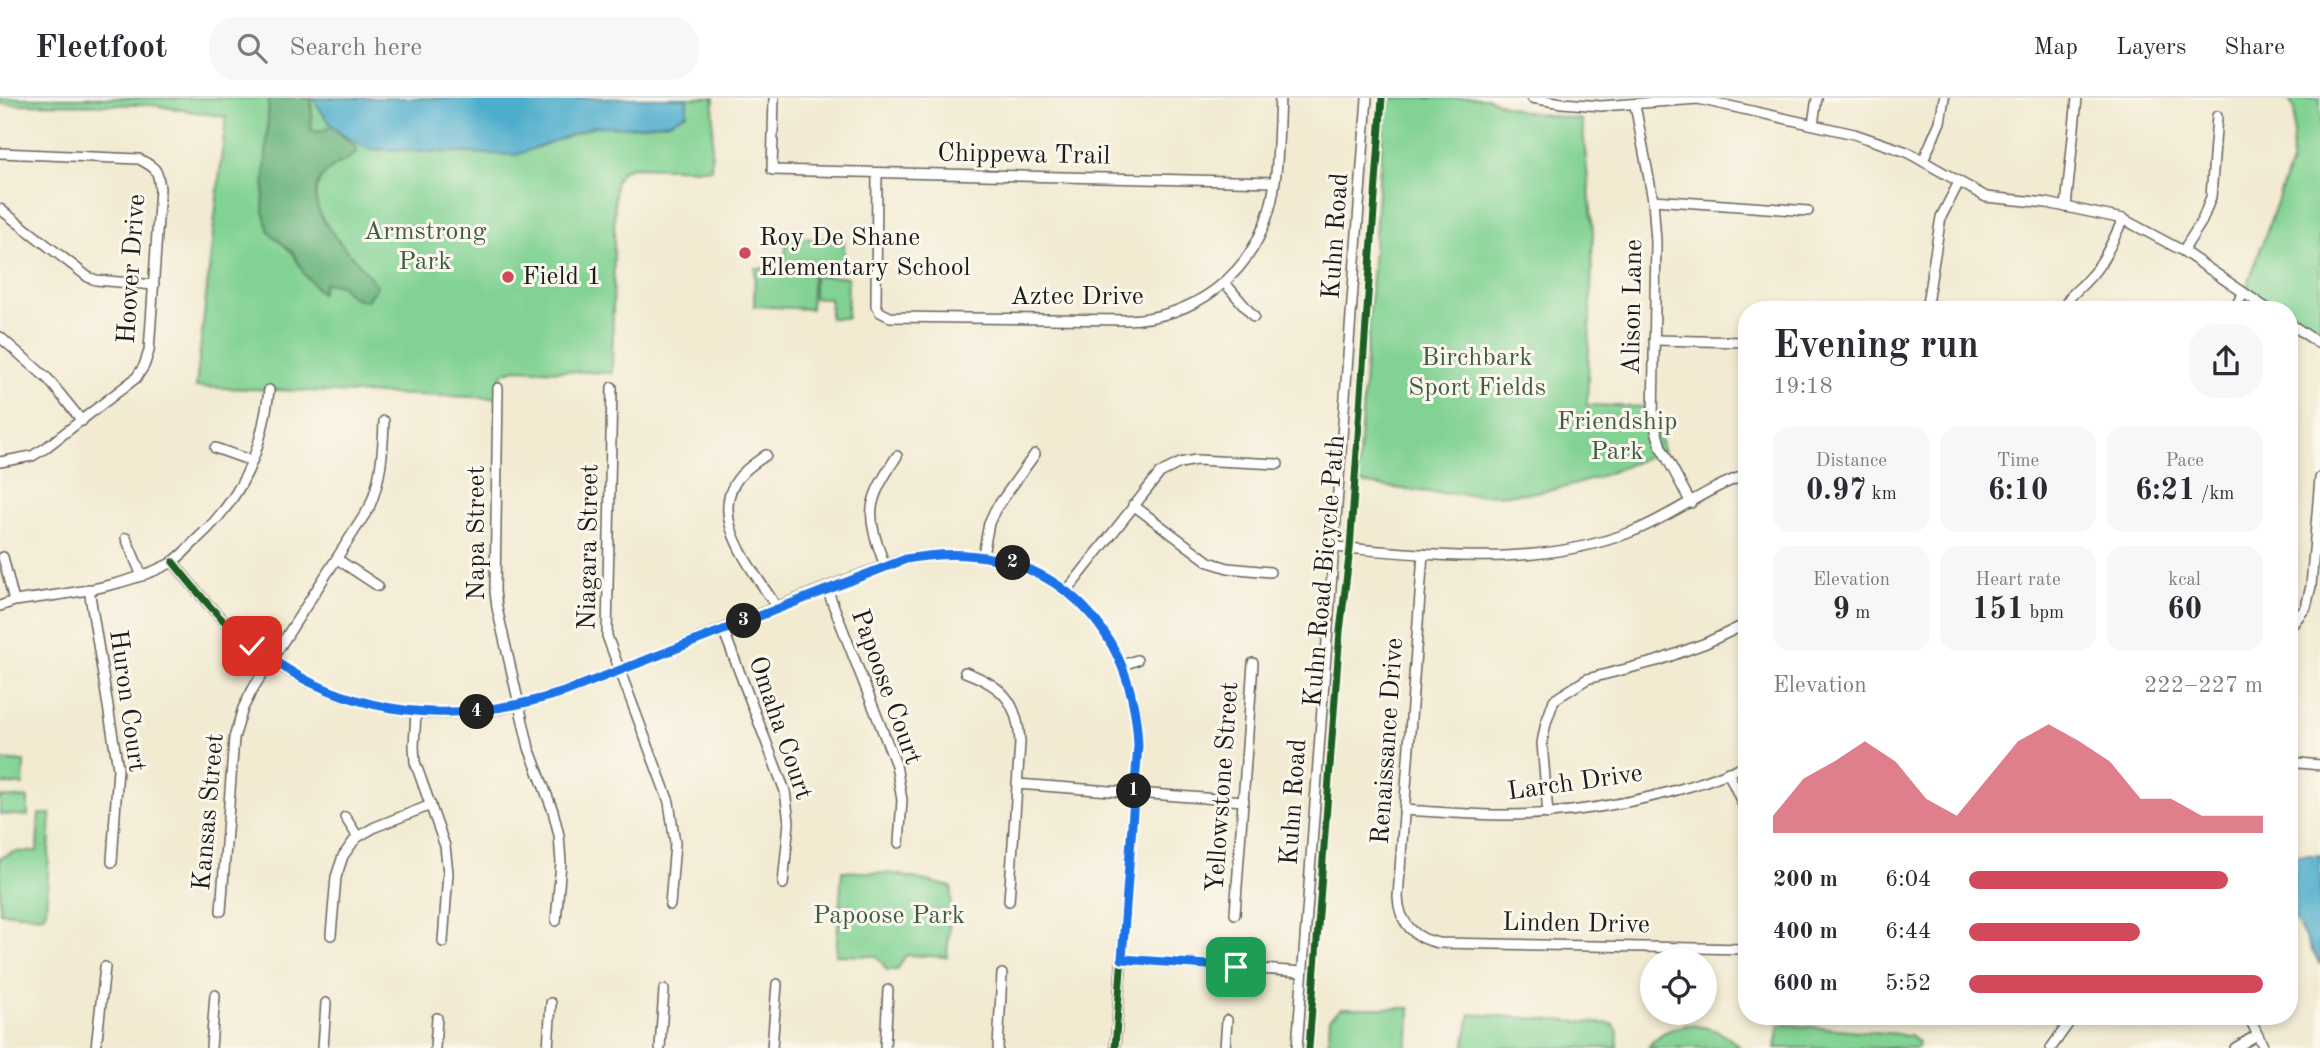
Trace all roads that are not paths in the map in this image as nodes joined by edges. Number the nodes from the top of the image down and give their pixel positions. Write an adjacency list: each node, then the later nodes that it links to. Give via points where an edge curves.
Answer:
1 (774, 98): 15 (street, Chippewa Trail, via 772,170)
2 (1280, 98): 16 (street, Aztec Drive)
3 (1367, 98): 54 (street, Kuhn Road)
4 (1532, 98): 9 (street)
5 (1699, 98): 10 (street); 12 (street)
6 (1817, 98): 12 (street)
7 (1944, 98): 14 (street, via 1940,122)
8 (2077, 98): 19 (street)
9 (1577, 101): 10 (street)
10 (1635, 105): 18 (street, Alison Lane)
11 (2217, 116): 23 (street, via 2211,197)
12 (1813, 124): 14 (street, via 1881,142)
13 (0, 153): 25 (street, Hoover Drive, via 131,157 154,166 160,189)
14 (1923, 161): 17 (street)
15 (877, 173): 16 (street, Chippewa Trail); 24 (street, Aztec Drive, via 876,306 890,317 1142,320 1182,310)
16 (1274, 182): 24 (street, Aztec Drive, via 1262,232)
17 (1959, 182): 19 (street, via 1995,199); 27 (street, via 1941,218)
18 (1653, 200): 21 (street); 34 (street, Alison Lane)
19 (2066, 207): 22 (street)
20 (0, 209): 25 (street, via 96,281)
21 (1808, 211)
22 (2123, 219): 23 (street); 28 (street, via 2106,254)
23 (2183, 251): 26 (street)
24 (1225, 284): 31 (street)
25 (153, 285): 40 (street, Hoover Drive, via 144,366 136,378)
26 (2244, 293): 29 (street); 30 (street)
27 (1927, 301)
28 (2068, 301)
29 (2239, 301)
30 (2256, 301)
31 (1254, 317)
32 (2298, 329): 36 (street)
33 (0, 337): 40 (street, via 48,379)
34 (1654, 340): 35 (street); 51 (street, Alison Lane, via 1653,420 1661,447)
35 (1738, 342)
36 (2320, 344)
37 (612, 387): 77 (street, Niagara Street, via 607,636)
38 (498, 388): 79 (street, Napa Street, via 495,591)
39 (269, 390): 46 (street, via 265,422)
40 (82, 421): 47 (street, Hoover Drive, via 32,456)
41 (384, 421): 58 (street, Kansas Street, via 375,493)
42 (215, 448): 46 (street)
43 (1035, 454): 56 (street, via 995,509)
44 (766, 455): 69 (street, via 738,479 728,518 738,547)
45 (897, 456): 60 (street, via 877,487 870,509)
46 (252, 461): 59 (street, via 220,518)
47 (0, 462)
48 (1278, 464): 52 (street, via 1211,459 1180,463 1160,473)
49 (2320, 478): 70 (street, via 2311,586)
50 (1738, 479): 51 (street)
51 (1691, 503): 55 (street, via 1630,532 1576,549 1514,557)
52 (1133, 505): 61 (street, via 1209,562); 66 (street)
53 (126, 538): 62 (street)
54 (1334, 547): 55 (street); 108 (street, Kuhn Road)
55 (1423, 554): 90 (street, Renaissance Drive)
56 (983, 555): 60 (street, via 930,554); 66 (street, via 1030,570)
57 (4, 556): 67 (street)
58 (337, 559): 63 (street); 73 (street, Kansas Street)
59 (173, 562): 62 (street); 73 (street, via 221,619)
60 (885, 566): 65 (street)
61 (1270, 572)
62 (142, 576): 64 (street)
63 (379, 586)
64 (89, 589): 67 (street); 95 (street, Huron Court, via 118,768)
65 (827, 589): 69 (street); 94 (street, Papoose Court, via 896,765 902,795)
66 (1066, 592): 76 (street, via 1102,628)
67 (14, 601): 68 (street)
68 (0, 606)
69 (777, 608): 72 (street)
70 (2298, 617)
71 (1738, 628): 91 (street, via 1667,657 1587,679 1554,700 1542,743)
72 (723, 629): 77 (street); 96 (street, Omaha Court, via 785,791 789,822)
73 (272, 659): 80 (street, via 341,695); 99 (street, Kansas Street, via 243,708 234,738)
74 (1137, 660): 76 (street)
75 (1253, 663): 88 (street, Yellowstone Street)
76 (1123, 664): 86 (street, via 1137,725)
77 (619, 670): 79 (street); 98 (street, Niagara Street, via 673,819)
78 (965, 672): 85 (street, via 995,685 1010,702 1020,743)
79 (518, 705): 80 (street, via 478,712); 101 (street, Napa Street, via 559,835)
80 (416, 712): 89 (street, via 415,762)
81 (2298, 763): 82 (street)
82 (2320, 765)
83 (1738, 768): 84 (street, Larch Drive)
84 (1728, 772): 87 (street); 91 (street, Larch Drive, via 1631,800)
85 (1017, 784): 86 (street); 97 (street)
86 (1134, 792): 88 (street); 106 (street)
87 (1738, 794)
88 (1244, 800): 100 (street, Yellowstone Street)
89 (431, 805): 93 (street); 104 (street, via 445,846 448,873)
90 (1404, 810): 91 (street, Larch Drive); 102 (street, Renaissance Drive, via 1398,904)
91 (1548, 814)
92 (345, 817): 93 (street)
93 (358, 836): 103 (street, via 343,856 336,877)
94 (899, 843)
95 (112, 862)
96 (783, 884)
97 (1009, 901)
98 (670, 905)
99 (221, 911)
100 (1234, 914)
101 (556, 921)
102 (1408, 929): 105 (street, Linden Drive, via 1439,943)
103 (331, 935)
104 (443, 942)
105 (1738, 948)
106 (1122, 959): 108 (street); 130 (street)
107 (105, 967): 121 (street)
108 (1302, 972): 132 (street, Kuhn Road)
109 (1002, 974): 129 (street)
110 (777, 984): 127 (street)
111 (664, 990): 126 (street)
112 (888, 990): 128 (street)
113 (215, 995): 122 (street)
114 (326, 1003): 123 (street)
115 (551, 1003): 125 (street)
116 (437, 1018): 124 (street)
117 (1227, 1020): 131 (street)
118 (2253, 1025): 120 (street)
119 (2066, 1026): 133 (street)
120 (2257, 1035): 134 (street); 135 (street)
121 (96, 1048)
122 (211, 1048)
123 (323, 1048)
124 (435, 1048)
125 (548, 1048)
126 (660, 1048)
127 (772, 1048)
128 (885, 1048)
129 (998, 1048)
130 (1115, 1048)
131 (1225, 1048)
132 (1297, 1048)
133 (2051, 1048)
134 (2235, 1048)
135 (2264, 1048)

